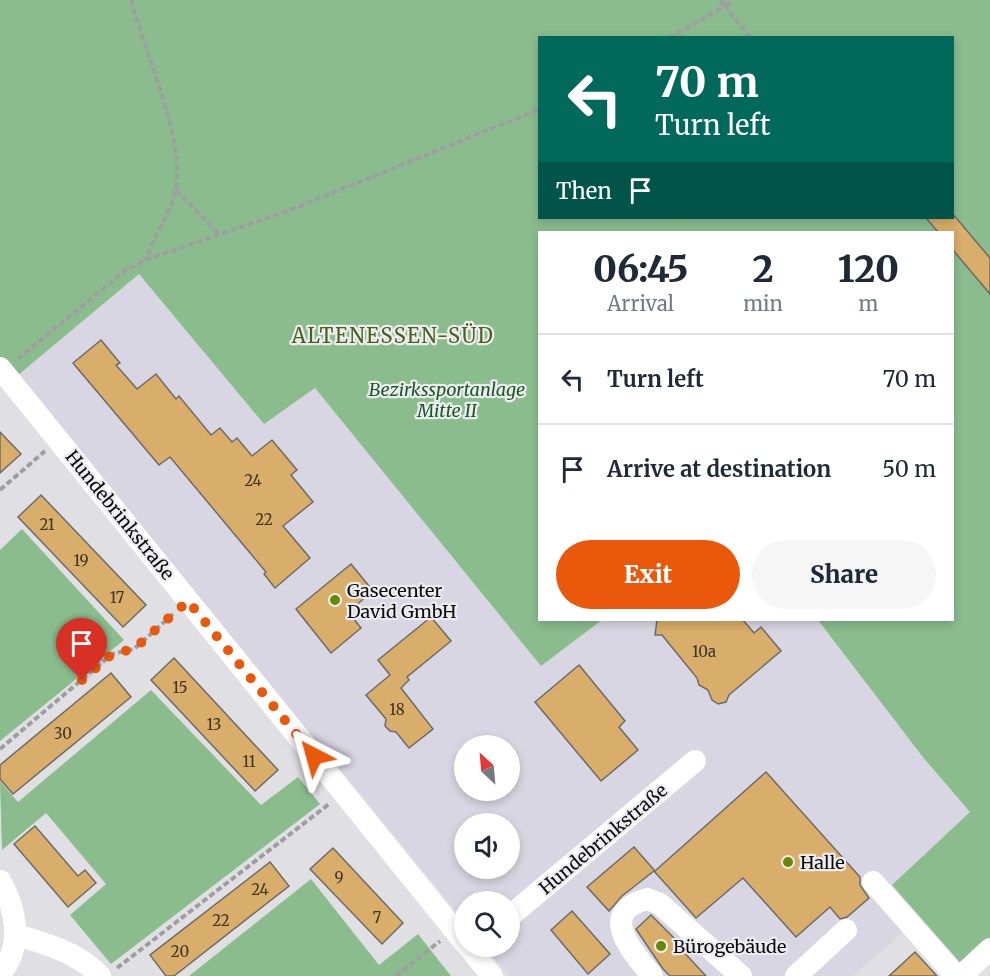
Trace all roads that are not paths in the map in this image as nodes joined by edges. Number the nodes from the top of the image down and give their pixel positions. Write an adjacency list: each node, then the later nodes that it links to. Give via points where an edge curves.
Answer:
1 (2, 370): 6 (street, Hundebrinkstraße)
2 (695, 761): 5 (street, Hundebrinkstraße)
3 (0, 881): 8 (street, via 11,903)
4 (873, 882): 17 (street)
5 (520, 908)
6 (454, 928)
7 (846, 930): 16 (street)
8 (16, 934): 11 (street); 12 (street)
9 (990, 949): 17 (street)
10 (477, 957): 13 (street, Hundebrinkstraße)
11 (108, 972)
12 (0, 974)
13 (492, 976)
14 (652, 976): 15 (street, via 622,935 620,925 625,912 647,899 660,904)
15 (741, 976)
16 (796, 976)
17 (958, 976)

